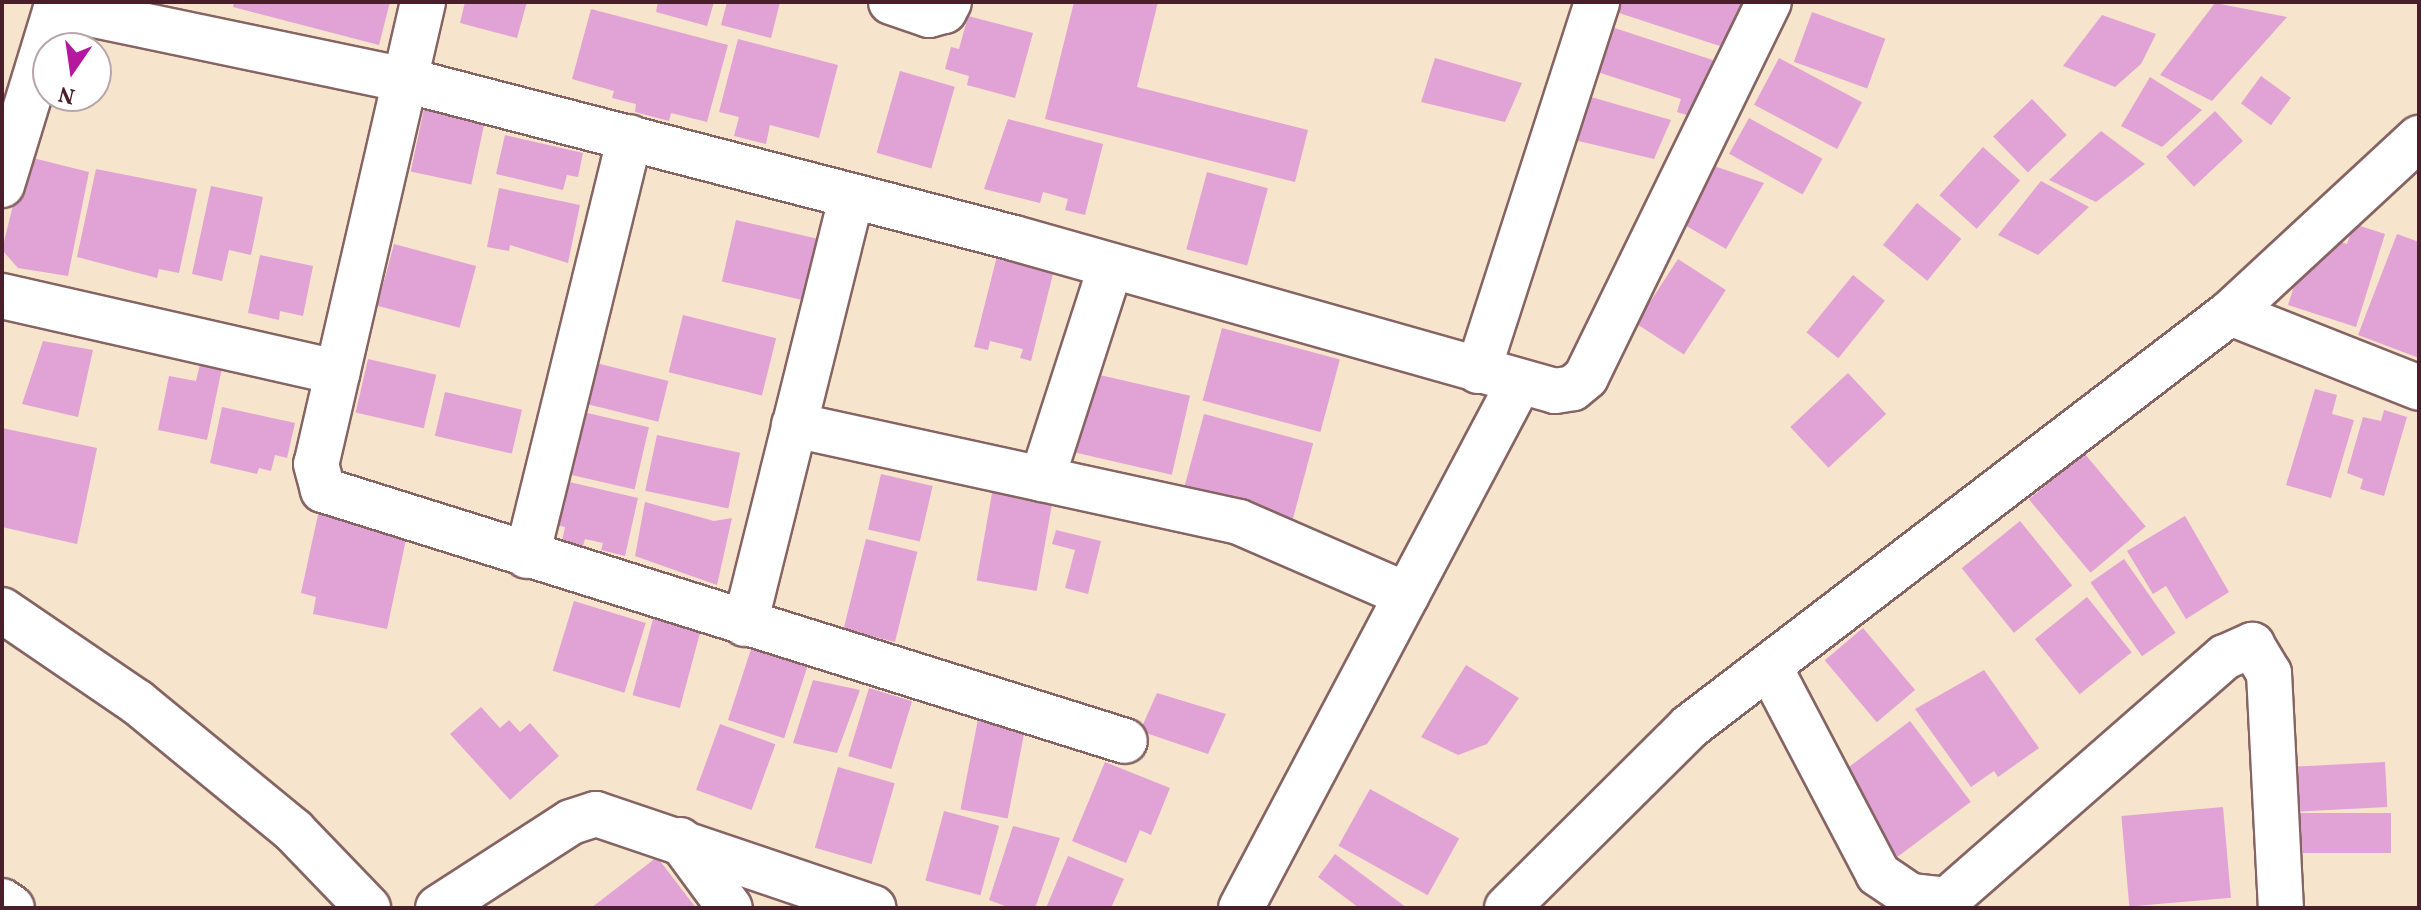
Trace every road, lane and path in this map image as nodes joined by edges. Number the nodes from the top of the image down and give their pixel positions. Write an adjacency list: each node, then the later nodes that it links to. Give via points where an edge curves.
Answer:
1 (423, 2): 7 (street)
2 (891, 2): 3 (street, via 929,15 944,11)
3 (949, 2)
4 (1597, 2): 15 (street)
5 (1769, 2): 17 (street, via 1586,377 1573,388 1555,391)
6 (57, 5): 7 (street); 10 (street)
7 (405, 80): 8 (street); 16 (street)
8 (630, 138): 11 (street); 21 (street)
9 (2419, 138): 14 (street)
10 (2, 185)
11 (852, 196): 12 (street); 19 (street)
12 (1111, 266): 15 (street); 20 (street)
13 (2, 296): 16 (street)
14 (2230, 313): 18 (street); 25 (street)
15 (1478, 371): 17 (street)
16 (337, 372): 21 (street, via 316,464 323,490)
17 (1519, 383): 22 (street)
18 (2419, 388)
19 (794, 425): 20 (street); 24 (street)
20 (1042, 479): 22 (street, via 1239,522)
21 (527, 556): 24 (street)
22 (1407, 595): 34 (street)
23 (2, 610): 30 (street, via 137,702 294,831)
24 (745, 624): 26 (street)
25 (1769, 666): 35 (street, via 1689,727); 36 (street, via 1878,874 1911,896 1947,900 2225,657 2252,645 2269,673)
26 (1125, 741)
27 (680, 840): 31 (street, via 611,816 584,816); 32 (street); 33 (street)
28 (2, 901): 29 (street)
29 (12, 908)
30 (368, 908)
31 (438, 908)
32 (730, 908)
33 (873, 908)
34 (1241, 908)
35 (1507, 908)
36 (2281, 908)

